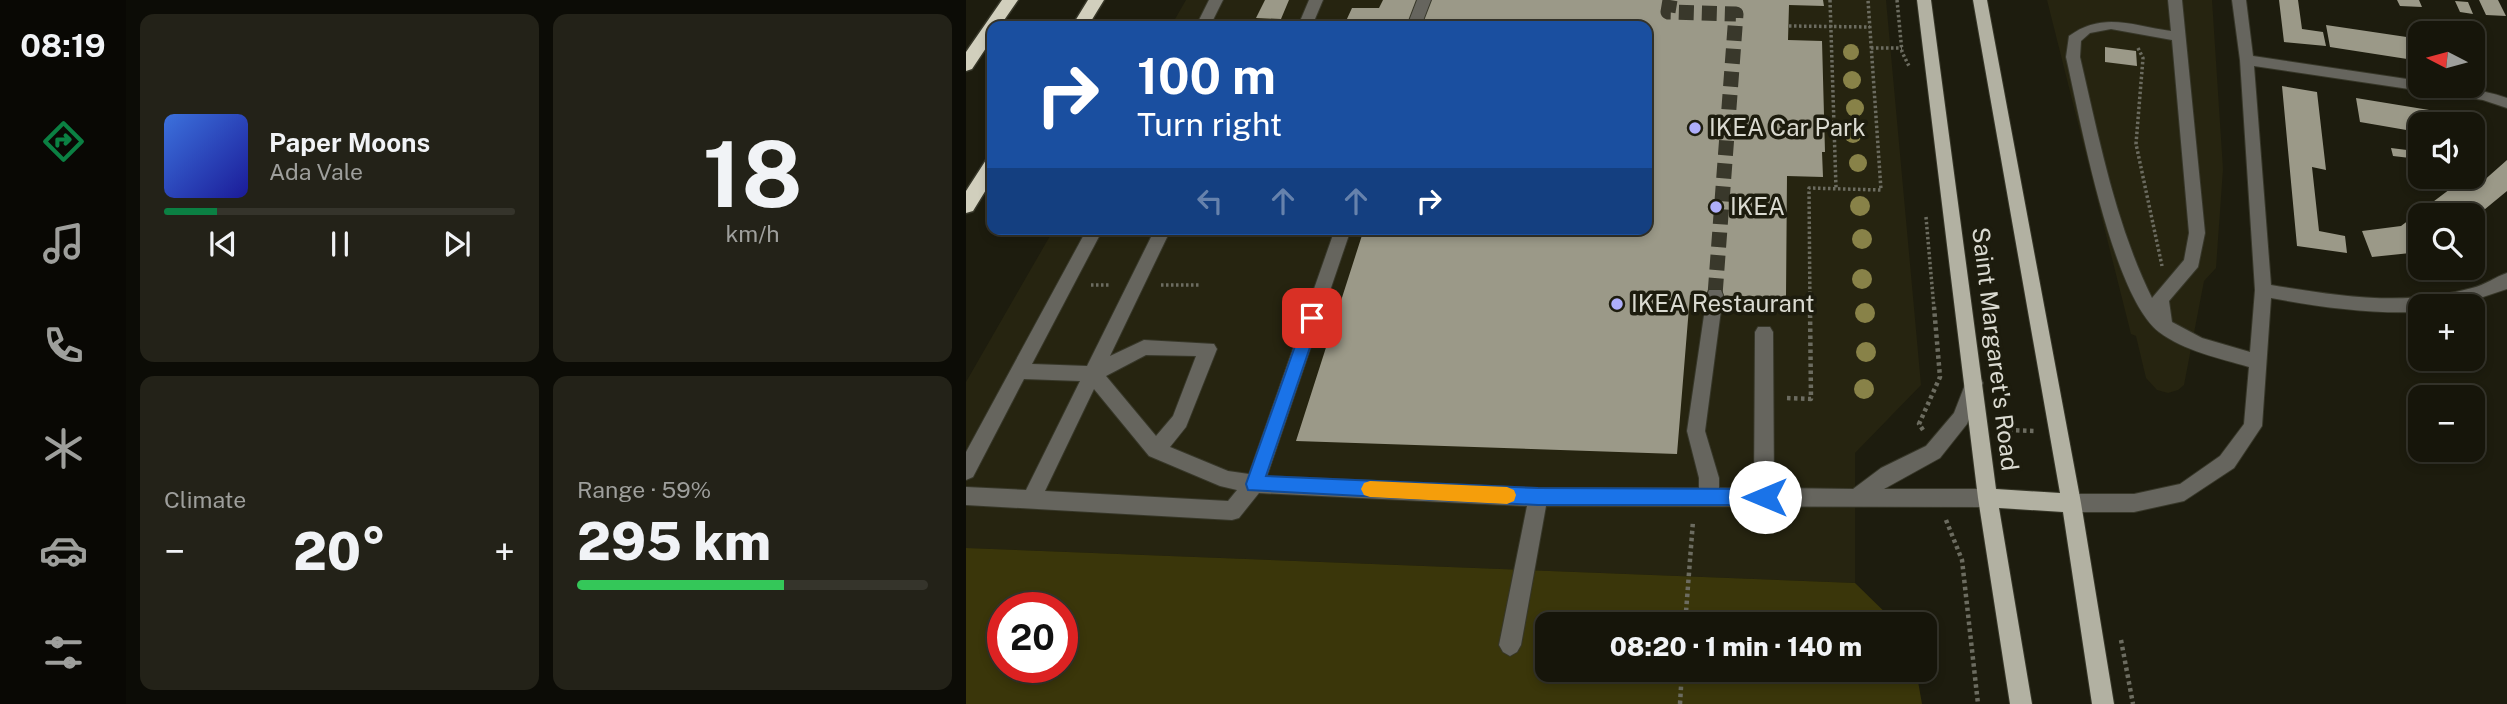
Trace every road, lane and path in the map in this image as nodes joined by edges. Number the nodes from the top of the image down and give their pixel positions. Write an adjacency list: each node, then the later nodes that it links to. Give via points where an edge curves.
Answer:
1 (1010, 0): 14 (highway)
2 (1025, 0): 15 (highway)
3 (1096, 0): 16 (highway)
4 (1216, 0): 17 (street)
5 (1317, 0): 18 (street)
6 (1423, 0): 19 (street)
7 (1830, 0): 21 (path)
8 (1868, 0): 22 (path)
9 (1897, 0): 27 (path)
10 (1924, 0): 50 (main road, Saint Margaret's Road)
11 (1980, 0): 52 (main road, Saint Margaret's Road)
12 (2175, 0): 25 (street)
13 (2239, 0): 29 (street)
14 (996, 21)
15 (1010, 21)
16 (1083, 21)
17 (1206, 21)
18 (1307, 21)
19 (1416, 21)
20 (1788, 26): 21 (path)
21 (1831, 27): 22 (path); 35 (path)
22 (1870, 27): 26 (path)
23 (2134, 27): 25 (street); 42 (path, via 2133,37 2143,58 2136,144 2162,268); 42 (street, via 2094,26 2082,31 2071,47)
24 (987, 34): 30 (highway)
25 (2179, 37): 45 (street, via 2197,248 2192,262 2160,299)
26 (1871, 48): 27 (path); 35 (path, via 1881,190)
27 (1902, 48): 31 (path)
28 (987, 53): 32 (highway)
29 (2247, 60): 33 (street, via 2484,95); 43 (street)
30 (966, 65)
31 (1910, 69)
32 (966, 83)
33 (2507, 103)
34 (987, 173): 36 (highway)
35 (1836, 188): 51 (path, via 1809,188 1811,399)
36 (966, 206)
37 (1925, 213): 54 (path, via 1940,377 1919,424)
38 (1092, 235): 48 (street)
39 (1160, 235): 49 (street)
40 (1341, 235): 57 (street)
41 (2507, 280): 43 (street, via 2469,296 2393,308)
42 (2137, 287): 45 (street, via 2152,315)
43 (2263, 290): 47 (street)
44 (1714, 295): 61 (street, via 1696,431 1709,478)
45 (2164, 326): 47 (street)
46 (1764, 332): 51 (street)
47 (2258, 362): 66 (street, via 2253,426 2227,462 2184,492 2134,503)
48 (1020, 371): 49 (street); 56 (street)
49 (1093, 374): 55 (street); 55 (street, via 1144,347 1208,349 1180,421); 65 (street)
50 (1974, 383): 54 (street, via 1961,418); 64 (main road, Saint Margaret's Road)
51 (1765, 397): 62 (street)
52 (2058, 432): 53 (path, via 2006,430); 66 (main road, Saint Margaret's Road)
53 (2008, 444)
54 (1936, 448): 59 (street)
55 (1156, 450): 57 (street, via 1227,480)
56 (966, 471)
57 (1255, 484): 60 (street); 65 (street, via 1232,511)
58 (966, 496): 65 (street)
59 (1859, 496): 62 (street); 63 (street)
60 (1538, 497): 61 (street); 68 (street)
61 (1702, 497): 62 (street); 67 (path)
62 (1765, 497)
63 (1944, 498): 64 (street); 71 (path, via 1946,521 1962,560)
64 (1988, 498): 66 (main road); 72 (main road, Saint Margaret's Road)
65 (1031, 500)
66 (2071, 503): 73 (main road, Saint Margaret's Road)
67 (1687, 612)
68 (1510, 645)
69 (1681, 682): 70 (path)
70 (1680, 704)
71 (1978, 704)
72 (2021, 704)
73 (2103, 704)

